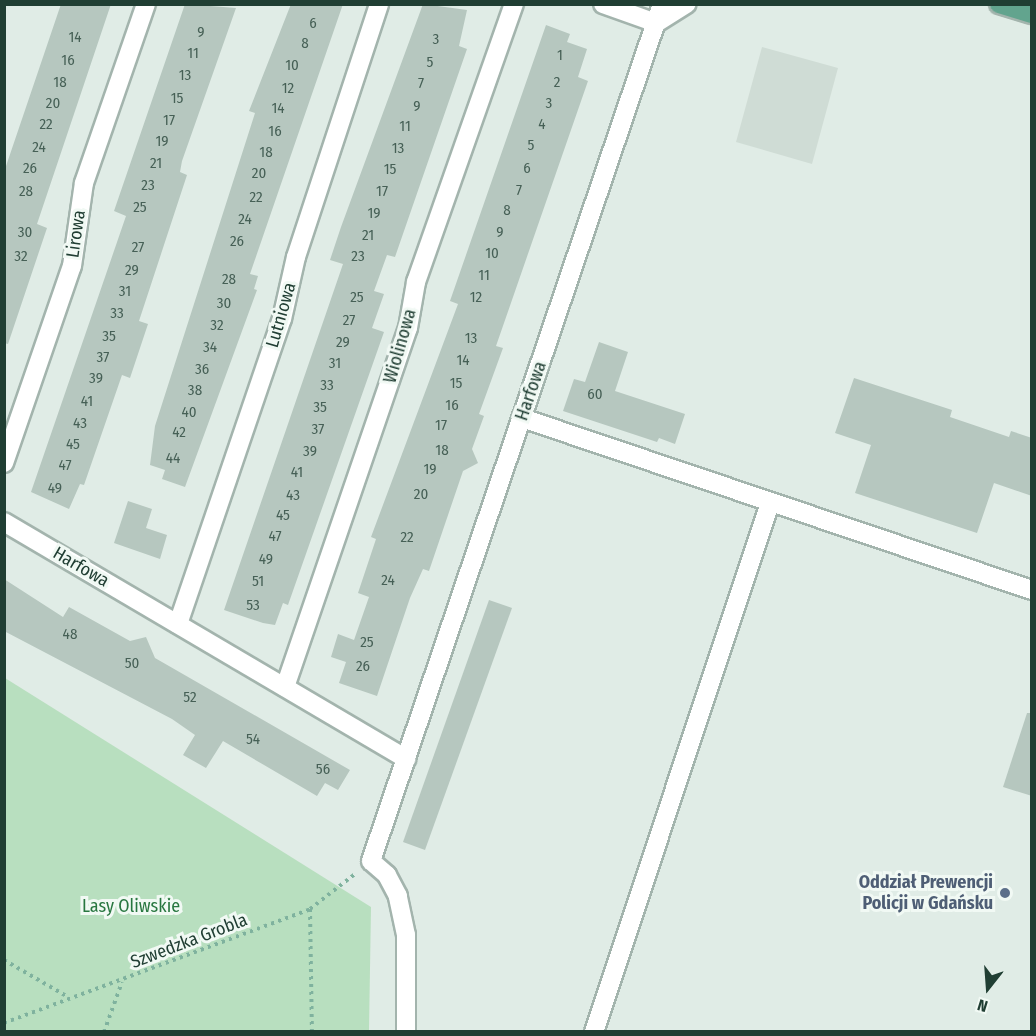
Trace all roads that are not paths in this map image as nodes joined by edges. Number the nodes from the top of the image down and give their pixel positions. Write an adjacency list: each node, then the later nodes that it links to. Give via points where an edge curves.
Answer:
1 (146, 4): 11 (street, Lirowa, via 84,183 72,266)
2 (379, 4): 15 (street, Lutniowa, via 297,257 282,319)
3 (514, 4): 16 (street, Wiolinowa, via 416,282 408,328)
4 (603, 4): 9 (street)
5 (662, 4): 9 (street, Harfowa)
6 (686, 4): 9 (street)
7 (999, 4): 8 (main road)
8 (1032, 14)
9 (656, 23): 10 (street, Harfowa)
10 (522, 418): 12 (street); 17 (street, Harfowa)
11 (4, 463)
12 (770, 503): 14 (street); 19 (street)
13 (4, 522): 15 (street, Harfowa)
14 (1032, 590)
15 (178, 624): 16 (street, Harfowa)
16 (285, 687): 17 (street, Harfowa)
17 (406, 759): 18 (street, Harfowa, via 371,861 387,875 398,896 406,935)
18 (406, 1032)
19 (594, 1032)

